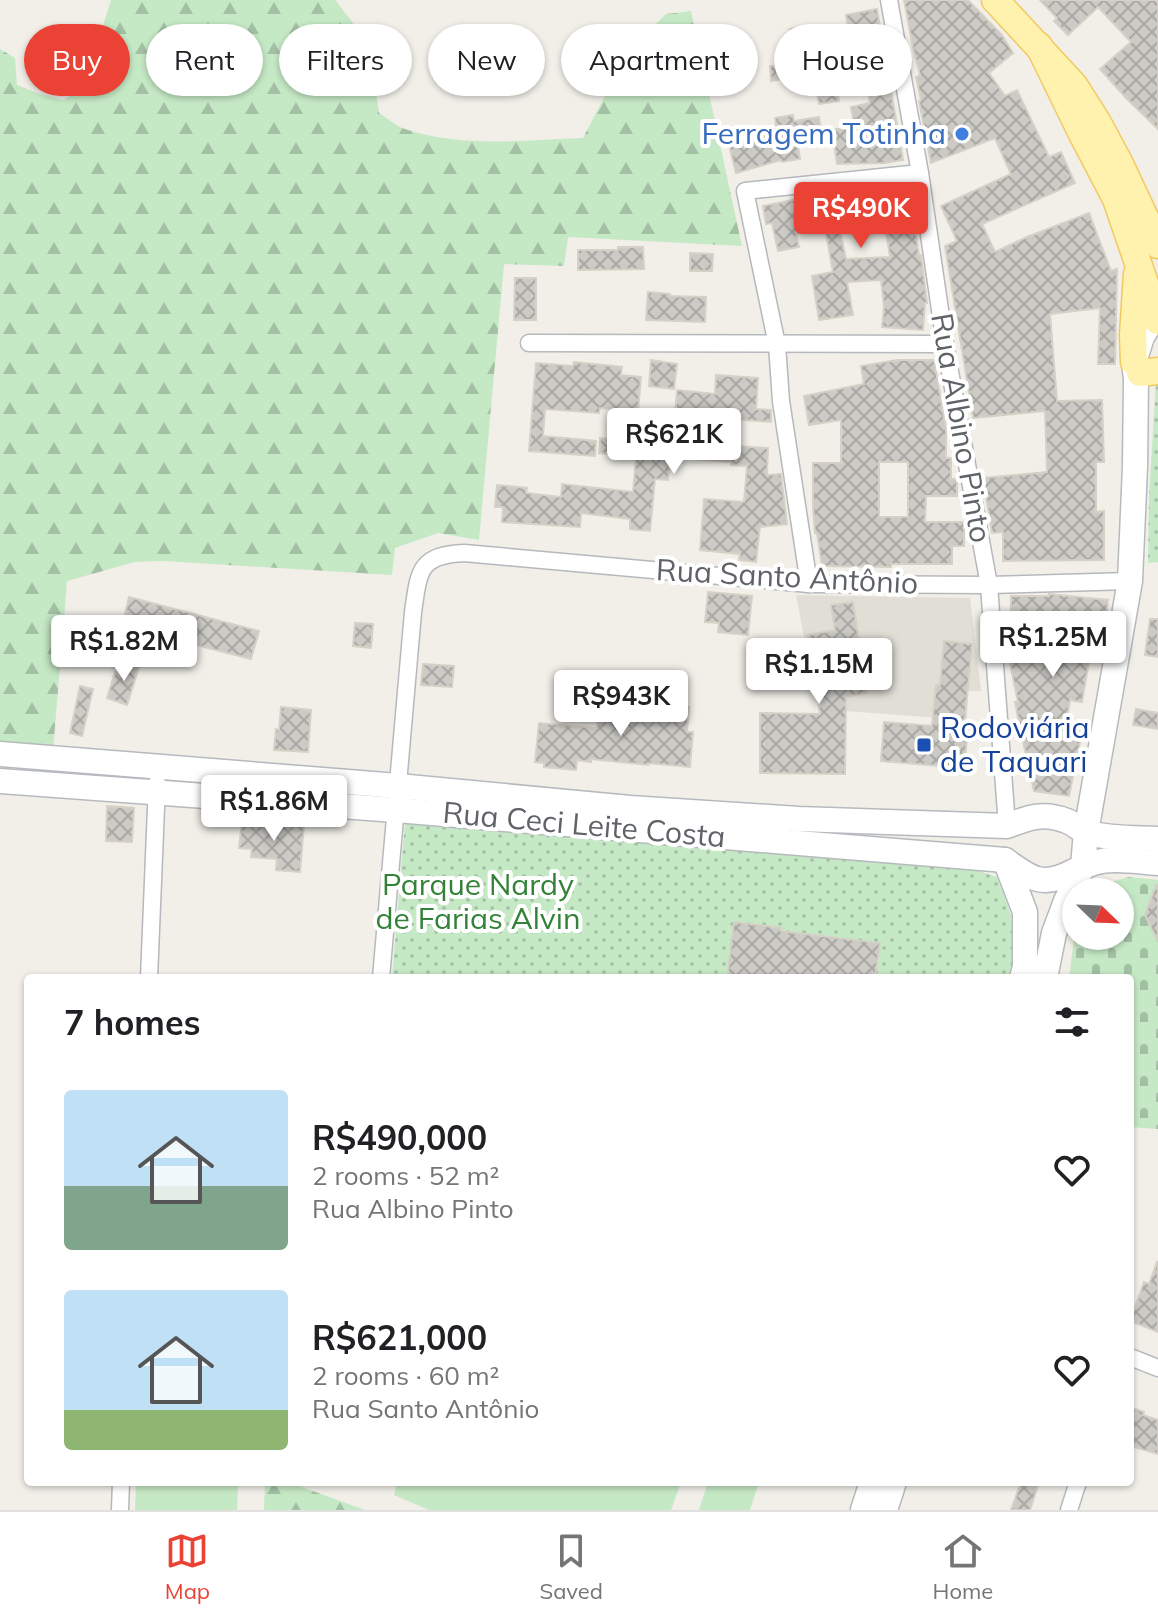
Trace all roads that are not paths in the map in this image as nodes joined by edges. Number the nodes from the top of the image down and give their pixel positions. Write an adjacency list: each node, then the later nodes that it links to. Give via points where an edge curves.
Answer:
1 (889, 0): 3 (street, Rua Albino Pinto)
2 (995, 0): 4 (main road, via 1039,46 1116,199)
3 (920, 173): 7 (street, Rua Albino Pinto); 8 (street, via 745,191)
4 (1151, 250): 5 (main road); 9 (main road, via 1133,335)
5 (1157, 315): 9 (street, via 1142,337)
6 (529, 343): 8 (street)
7 (945, 344): 8 (street); 12 (street, Rua Albino Pinto)
8 (777, 345): 11 (street)
9 (1145, 367): 10 (street)
10 (1130, 581): 12 (street, Rua Santo Antônio); 20 (street)
11 (809, 584): 12 (street, Rua Santo Antônio); 17 (street, Rua Santo Antônio, via 464,553 432,559 418,580 413,612)
12 (989, 585): 19 (street, Rua Albino Pinto)
13 (0, 754): 14 (street, Rua Ceci Leite Costa)
14 (158, 766): 16 (street); 17 (street, Rua Ceci Leite Costa)
15 (0, 781): 16 (street, Rua Ceci Leite Costa)
16 (156, 792): 17 (street, Rua Ceci Leite Costa); 25 (street)
17 (397, 798): 18 (street, Rua Ceci Leite Costa); 26 (street)
18 (630, 819): 19 (street, Rua Ceci Leite Costa); 22 (street, Rua Ceci Leite Costa)
19 (1007, 826): 20 (street, Rua Ceci Leite Costa, via 1032,816 1052,817); 22 (street, Rua Albino Pinto)
20 (1086, 832): 21 (street, Rua Ceci Leite Costa); 24 (street)
21 (1158, 839)
22 (1005, 860): 24 (street, Rua Ceci Leite Costa, via 1027,875 1049,881); 27 (street, via 1025,912)
23 (1158, 863): 24 (street, Rua Ceci Leite Costa, via 1104,860)
24 (1083, 866): 28 (street, via 1054,933)
25 (149, 974)
26 (381, 974)
27 (1023, 974)
28 (1046, 974)
29 (1134, 1359): 30 (street)
30 (1158, 1368)
31 (121, 1486): 35 (street)
32 (890, 1486): 34 (street)
33 (1077, 1486): 36 (street)
34 (874, 1502)
35 (120, 1510)
36 (1069, 1510)

